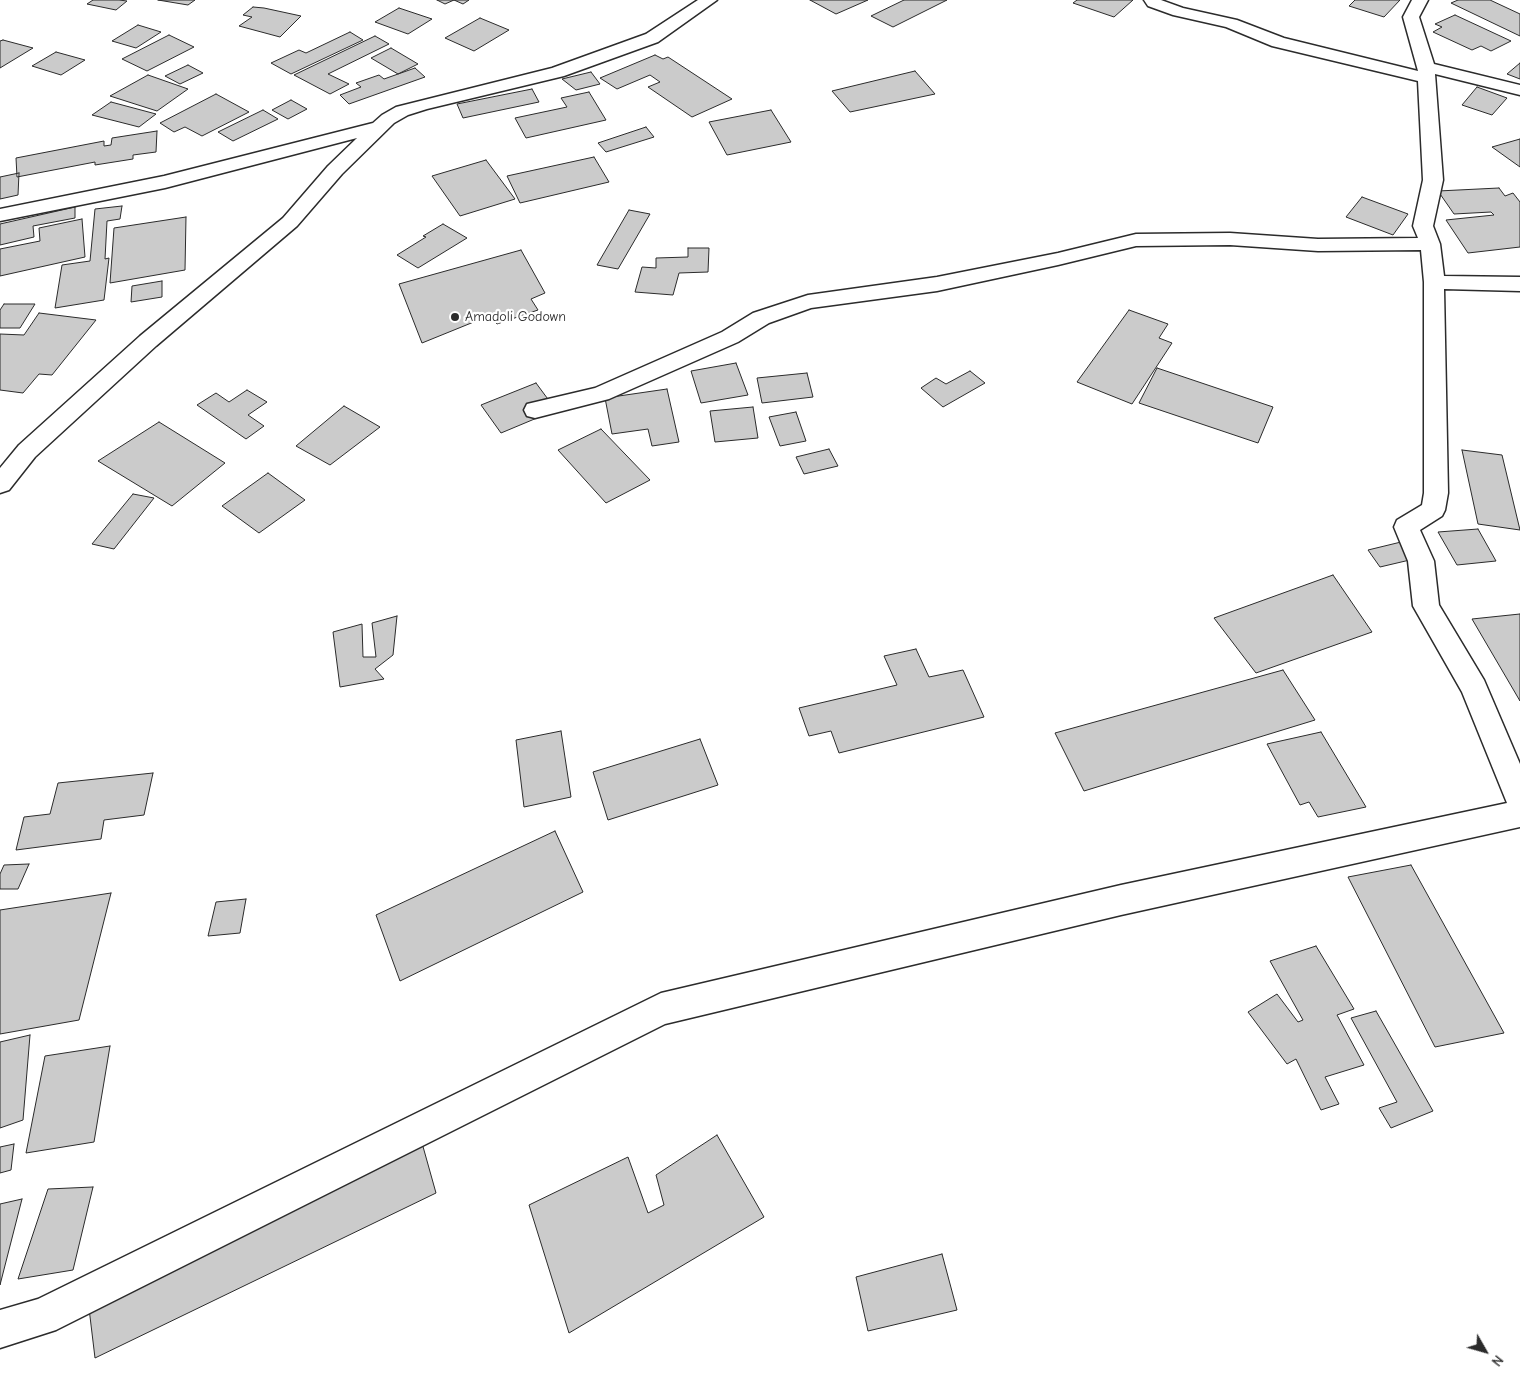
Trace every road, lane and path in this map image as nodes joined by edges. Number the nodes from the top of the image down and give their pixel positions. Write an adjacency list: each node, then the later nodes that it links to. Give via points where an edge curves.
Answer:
1 (709, 0): 6 (street, via 652,38 558,72 402,111)
2 (1152, 0): 4 (street, via 1179,12 1231,22 1278,42 1321,54)
3 (1420, 0): 4 (street, via 1411,17)
4 (1426, 72): 5 (street); 8 (street, via 1433,180 1423,226)
5 (1520, 90)
6 (380, 127): 7 (street, via 165,182); 12 (street, via 335,170 290,222 134,354 27,451)
7 (0, 215)
8 (1430, 244): 9 (street); 11 (street, via 1318,245 1230,239 1136,240 937,284 808,302 761,318 730,337 601,394)
9 (1434, 282): 10 (street); 13 (street, via 1436,493 1432,510 1406,527 1421,561 1426,606 1474,688)
10 (1520, 284)
11 (536, 410)
12 (0, 484)
13 (1520, 799)
14 (1520, 814): 15 (street, via 1121,900 661,1009 43,1318)
15 (0, 1329)

